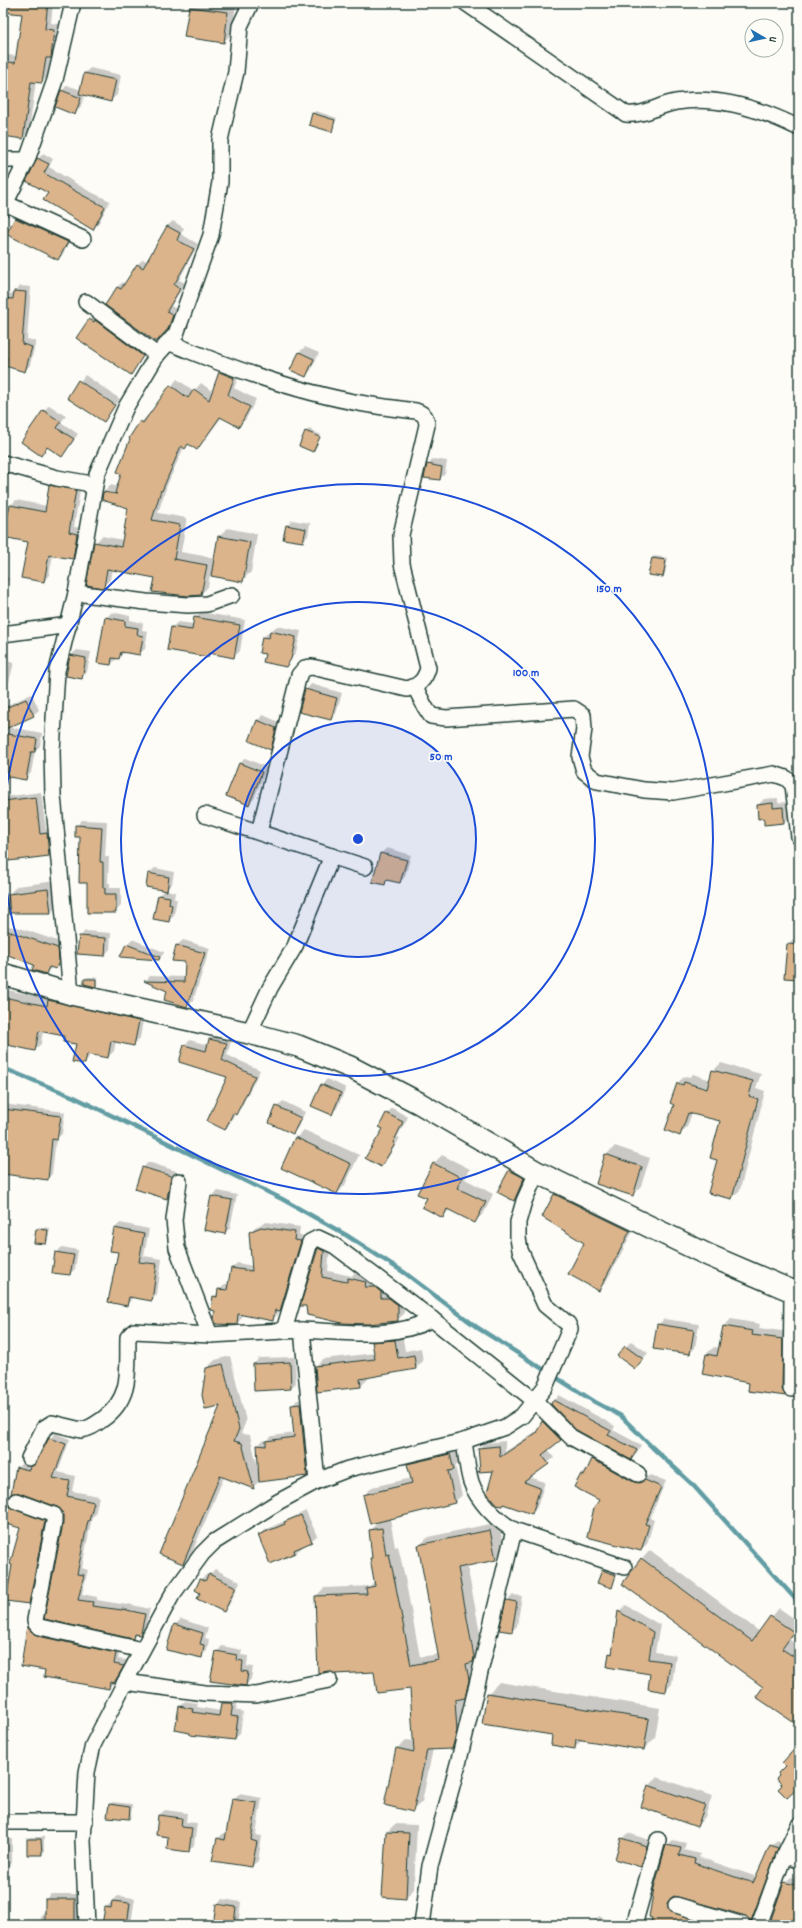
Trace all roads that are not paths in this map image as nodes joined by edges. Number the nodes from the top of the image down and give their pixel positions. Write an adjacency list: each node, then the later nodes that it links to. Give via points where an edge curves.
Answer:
1 (73, 3): 6 (street, via 55,80)
2 (251, 3): 10 (street, via 240,26 236,72 220,140 220,182 211,235 176,334)
3 (466, 3): 4 (street, via 626,114 652,111 674,102 698,100 734,104 772,115)
4 (799, 128)
5 (3, 160): 6 (street)
6 (27, 160): 7 (street)
7 (5, 206): 8 (street)
8 (83, 239)
9 (86, 302): 11 (street)
10 (168, 342): 11 (street); 18 (street, via 212,361 309,391 424,414 427,426 401,535 400,549 428,668 426,677)
11 (157, 355): 13 (street, via 126,407)
12 (3, 463): 13 (street, via 86,483)
13 (93, 488): 14 (street)
14 (76, 593): 15 (street, via 188,605 208,604); 16 (street)
15 (232, 595)
16 (69, 625): 17 (street); 25 (street, via 57,671 52,751 53,795)
17 (3, 634)
18 (415, 687): 20 (street, via 408,689 312,667 305,668 299,675); 21 (street, via 431,716 446,718 574,709 583,715 580,757 584,771 597,781 644,790 673,792 774,774 786,778 793,785)
19 (205, 815): 20 (street)
20 (259, 832): 22 (street)
21 (799, 837)
22 (332, 856): 23 (street); 26 (street, via 295,946 270,988)
23 (365, 867)
24 (3, 974): 25 (street)
25 (71, 994): 26 (street)
26 (249, 1033): 27 (street, via 298,1046 350,1067 419,1103)
27 (537, 1172): 29 (street, via 708,1255); 35 (street, via 518,1222 520,1250 545,1306 568,1324 569,1331 545,1387)
28 (179, 1181): 32 (street, via 174,1220 177,1248)
29 (796, 1293): 34 (street)
30 (437, 1324): 31 (street, via 335,1246 318,1238 310,1242); 33 (street, via 394,1331); 35 (street)
31 (284, 1330): 32 (street); 33 (street)
32 (210, 1335): 37 (street, via 134,1331 128,1337 126,1390 122,1400 110,1414 86,1429 52,1423 48,1425)
33 (302, 1335): 39 (street)
34 (791, 1389)
35 (535, 1401): 36 (street, via 522,1416 505,1427); 38 (street, via 571,1436)
36 (464, 1441): 39 (street, via 348,1469); 41 (street, via 471,1482 485,1506)
37 (29, 1458)
38 (638, 1474)
39 (317, 1481): 43 (street, via 278,1502 208,1548 172,1596)
40 (16, 1501): 43 (street, via 54,1515 36,1624)
41 (514, 1530): 42 (street); 54 (street, via 459,1760 430,1866)
42 (624, 1567)
43 (142, 1650): 45 (street)
44 (329, 1680): 45 (street, via 256,1695 205,1693)
45 (124, 1682): 47 (street, via 90,1756 85,1793)
46 (3, 1822): 47 (street)
47 (85, 1822): 53 (street, via 83,1841)
48 (799, 1824): 50 (street)
49 (658, 1840): 55 (street)
50 (784, 1856): 51 (street); 57 (street)
51 (799, 1860)
52 (676, 1905): 56 (street)
53 (87, 1925)
54 (422, 1925)
55 (634, 1925)
56 (743, 1925)
57 (759, 1925)

